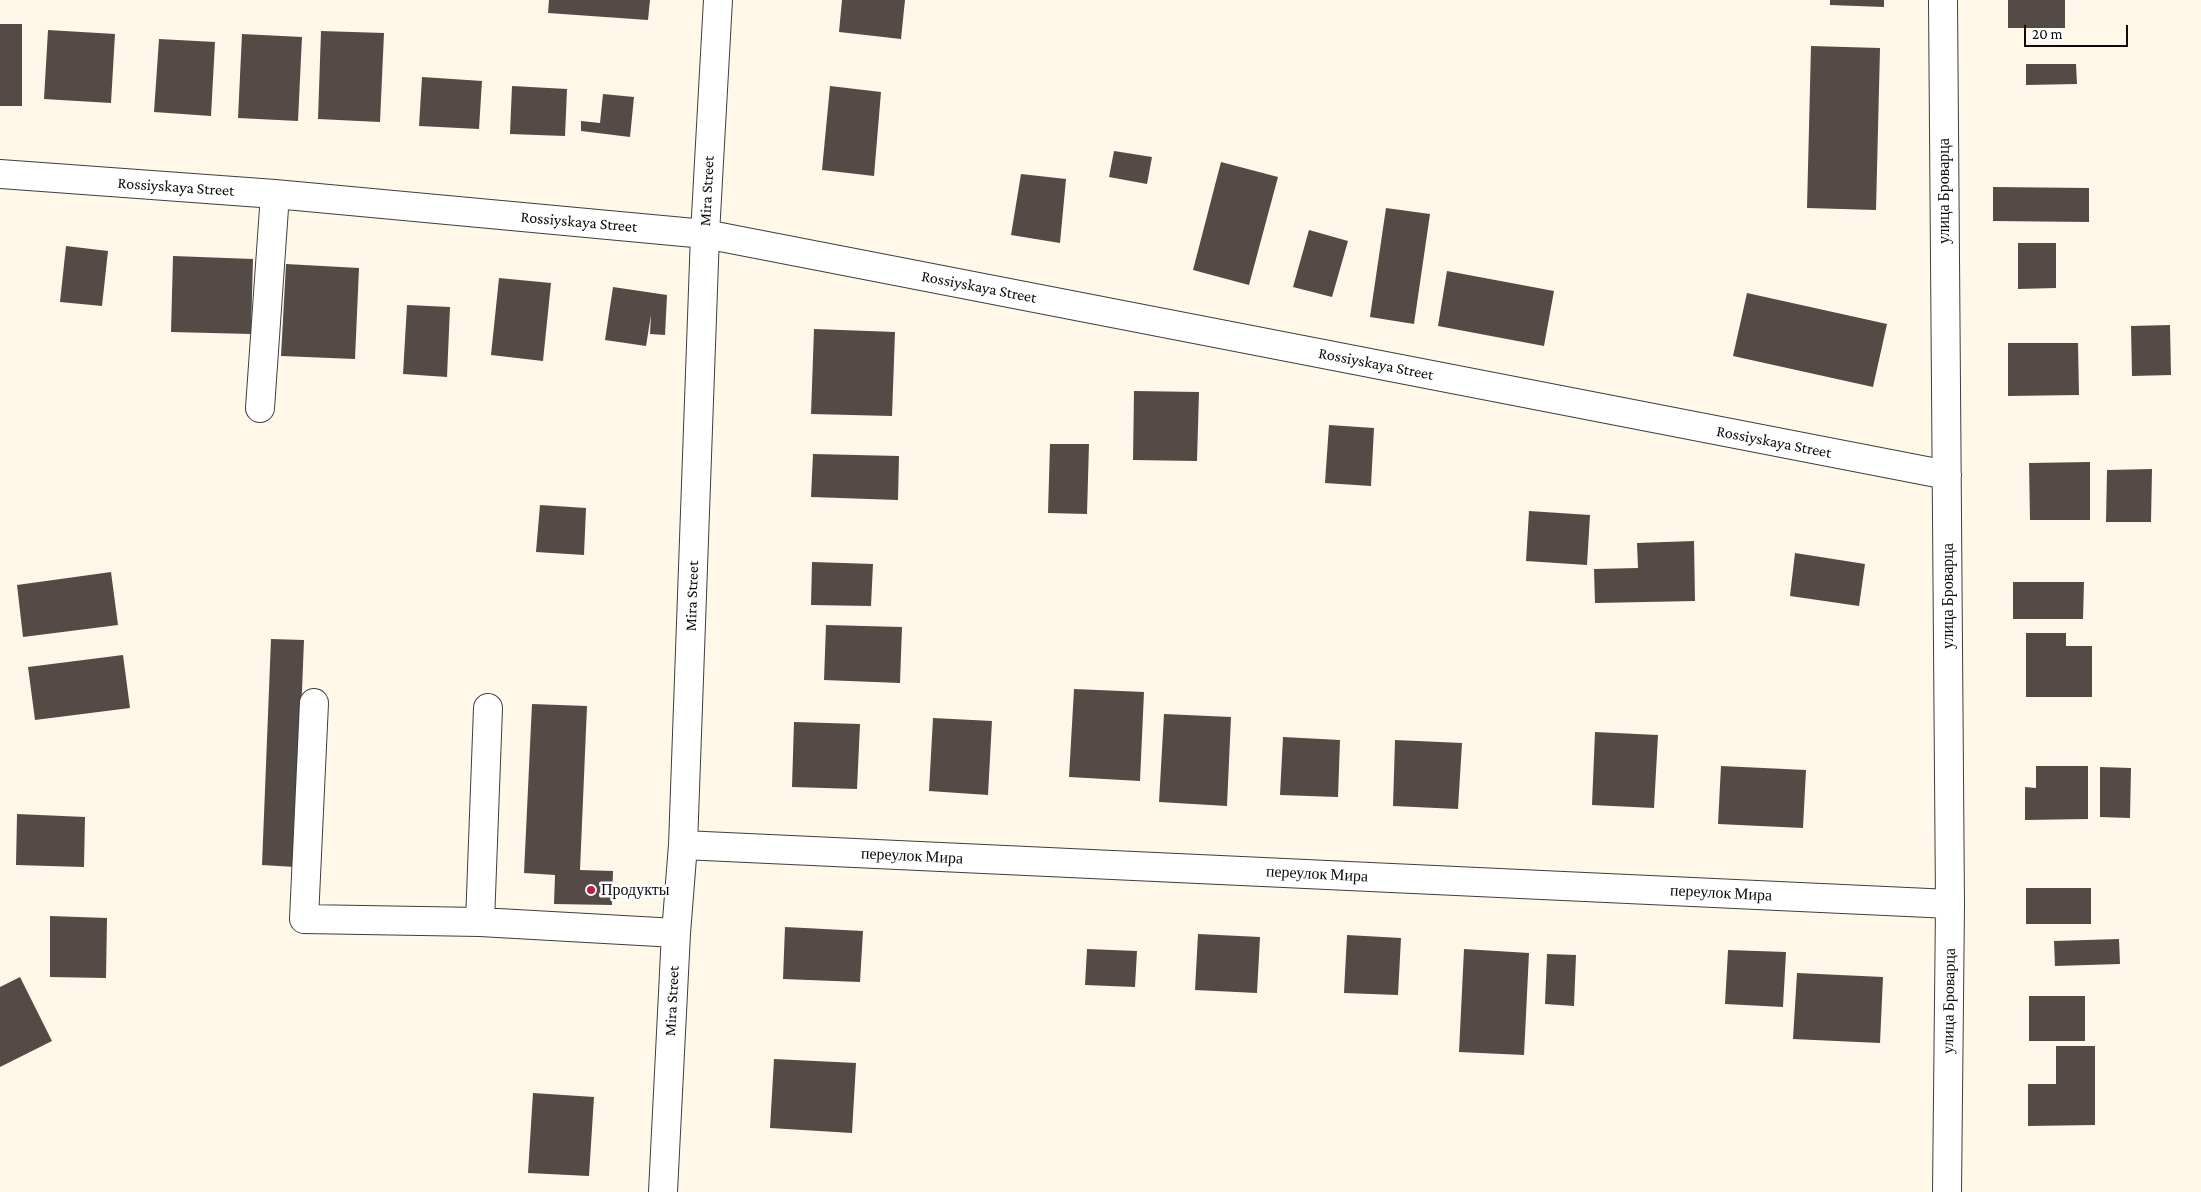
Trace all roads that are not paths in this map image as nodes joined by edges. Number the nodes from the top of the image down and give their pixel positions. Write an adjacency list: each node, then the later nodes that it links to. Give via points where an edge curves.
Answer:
1 (718, 0): 5 (street, Mira Street)
2 (1943, 0): 7 (street, улица Броварца)
3 (0, 174): 4 (street, Rossiyskaya Street)
4 (275, 194): 5 (street, Rossiyskaya Street); 6 (street)
5 (705, 234): 7 (street, Rossiyskaya Street); 10 (street, Mira Street)
6 (260, 408)
7 (1947, 475): 11 (street, улица Броварца)
8 (314, 703): 12 (street, via 304,919)
9 (488, 708): 12 (street)
10 (683, 845): 11 (street, переулок Мира); 13 (street, Mira Street)
11 (1950, 904): 15 (street, улица Броварца)
12 (480, 922): 13 (street)
13 (676, 933): 14 (street, Mira Street)
14 (663, 1192)
15 (1947, 1192)

